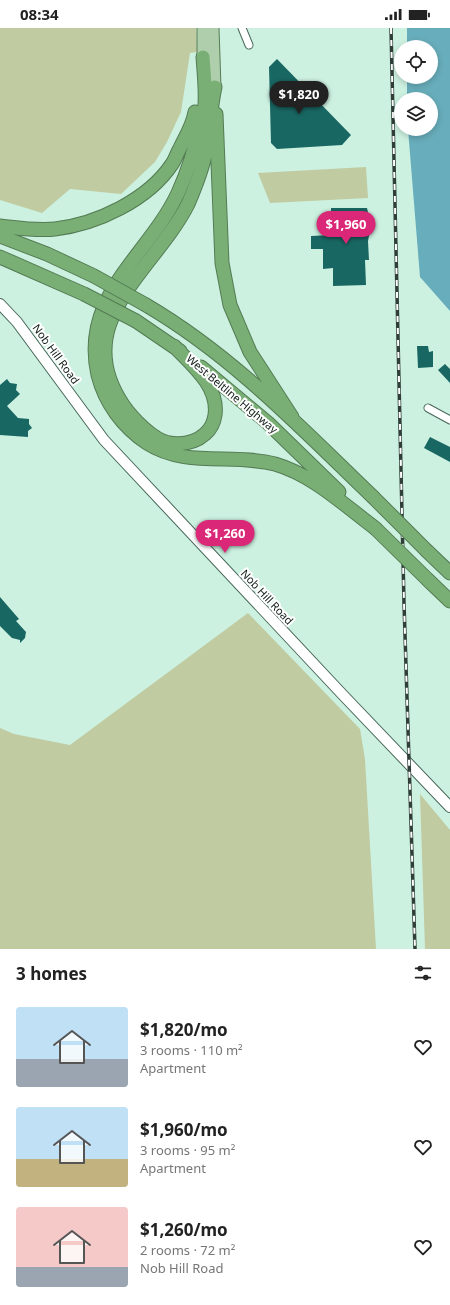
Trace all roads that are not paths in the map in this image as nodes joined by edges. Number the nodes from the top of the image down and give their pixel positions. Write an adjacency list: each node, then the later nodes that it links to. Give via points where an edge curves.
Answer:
1 (202, 28): 5 (main road)
2 (214, 28): 6 (main road)
3 (242, 28): 4 (street)
4 (249, 45)
5 (204, 57): 7 (highway, via 194,121 172,165 151,187 127,205 82,224 54,229); 15 (highway, via 205,106 190,167 165,216 120,278 99,316 95,339 96,364 101,386 113,410 129,428 148,443 170,454 194,459 249,460 275,464 298,473 319,486)
6 (215, 87): 11 (highway, via 205,156 188,202 175,227 118,304 109,324 106,351 108,373 118,397 131,417 146,430 167,442 184,444 200,439 209,430 214,421 216,407 213,393 205,380); 13 (highway, via 225,286 247,346)
7 (0, 226)
8 (0, 236): 13 (highway, West Beltline Highway, bridge, via 94,276 173,320 251,380)
9 (0, 257): 11 (highway, West Beltline Highway, bridge, via 84,294 136,321)
10 (0, 304): 18 (street, Nob Hill Road, via 17,322 104,440)
11 (174, 346): 15 (highway, West Beltline Highway, via 268,423)
12 (428, 408): 14 (street)
13 (292, 418): 16 (highway, West Beltline Highway, bridge)
14 (450, 420)
15 (375, 528): 17 (highway, West Beltline Highway, bridge)
16 (450, 573)
17 (450, 601)
18 (450, 807)

